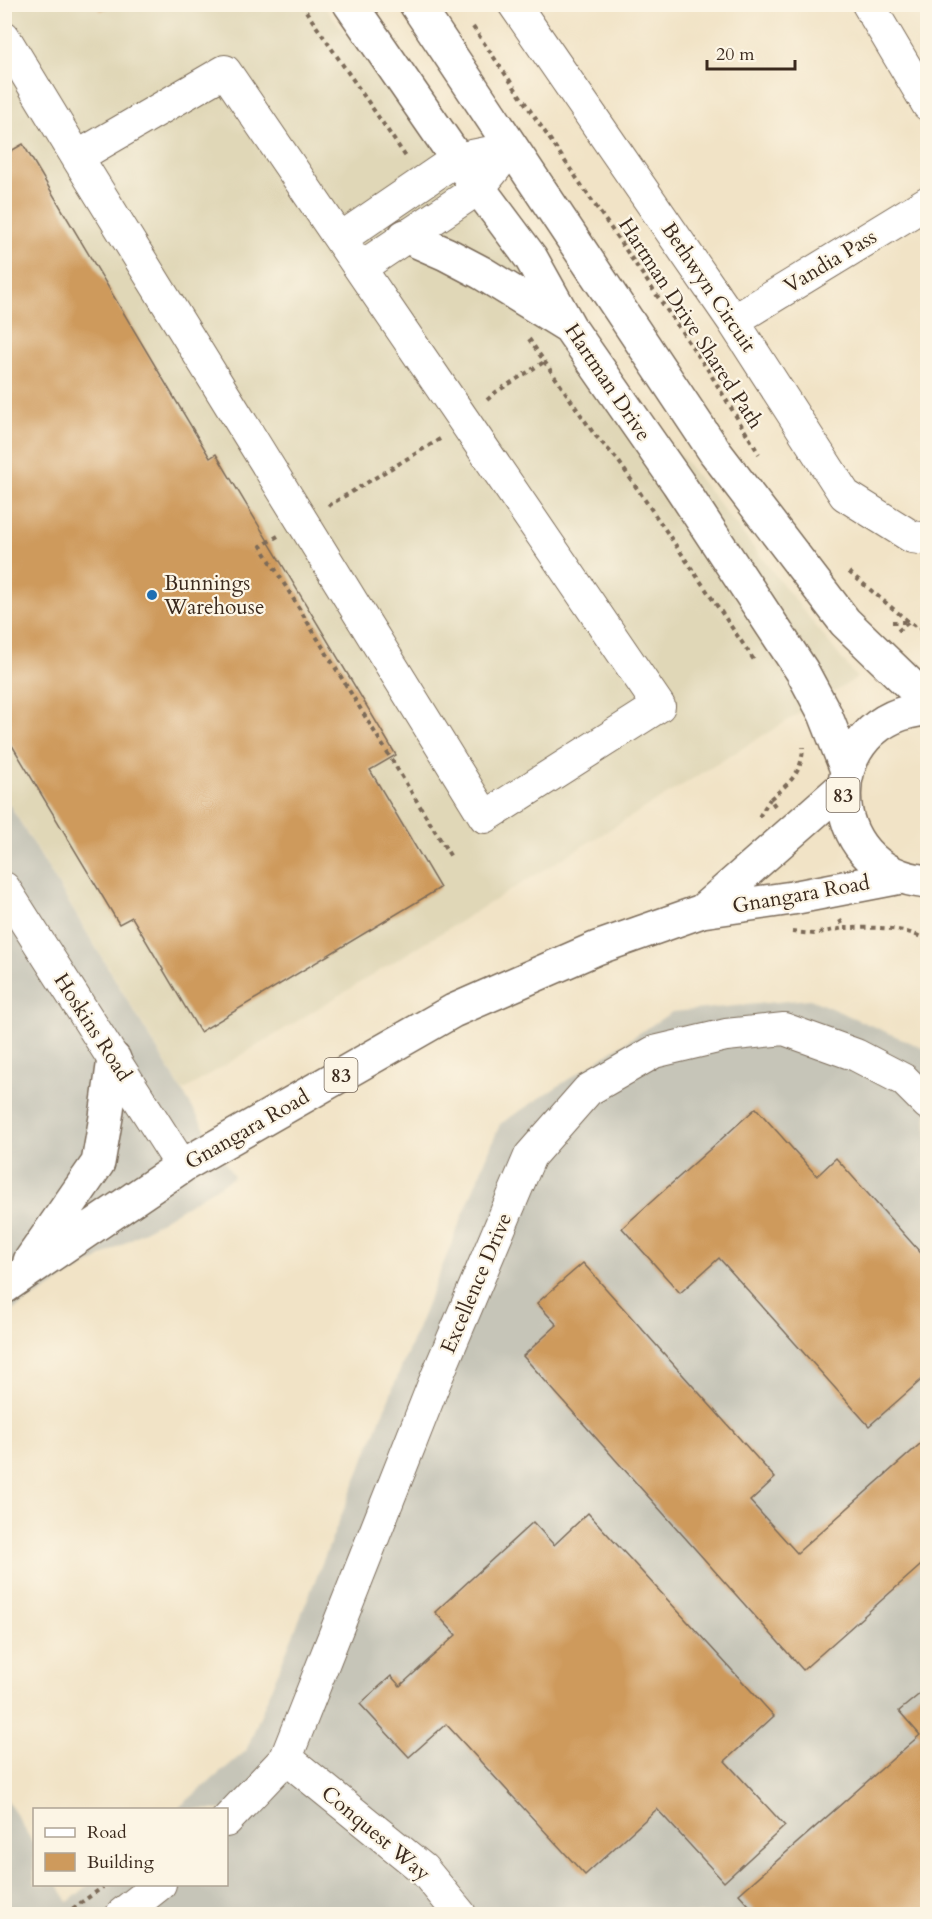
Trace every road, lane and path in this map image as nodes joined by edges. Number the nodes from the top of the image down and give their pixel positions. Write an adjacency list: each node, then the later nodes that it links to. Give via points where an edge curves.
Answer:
1 (302, 4): 12 (path)
2 (350, 4): 11 (main road, Hartman Drive)
3 (416, 4): 9 (main road)
4 (514, 4): 18 (street, Bethwyn Circuit)
5 (868, 4): 8 (street)
6 (470, 24): 21 (path, Hartman Drive Shared Path, via 708,370)
7 (4, 37): 10 (street)
8 (927, 105)
9 (512, 148): 11 (street); 13 (street); 26 (main road, via 715,452 845,622)
10 (77, 157): 16 (street, via 225,71); 17 (street, via 485,818 659,706)
11 (458, 159): 12 (street); 13 (main road, Hartman Drive)
12 (424, 182): 16 (street)
13 (479, 188): 15 (street); 19 (main road, Hartman Drive, via 531,258)
14 (927, 202): 18 (street, Vandia Pass)
15 (405, 236): 17 (street); 19 (main road, via 482,273)
16 (340, 239): 17 (street)
17 (360, 268)
18 (733, 321): 22 (street, Bethwyn Circuit, via 845,495 912,537)
19 (570, 328): 28 (main road, Hartman Drive, via 802,671 825,714)
20 (523, 331): 25 (path, via 594,434 617,459)
21 (764, 461)
22 (927, 539)
23 (844, 568): 24 (path)
24 (927, 633)
25 (759, 668)
26 (927, 702)
27 (927, 709): 28 (main road, 83, via 896,715 874,729 858,747)
28 (845, 778): 29 (main road, 83, via 845,815 856,842 876,863); 31 (main road, Gnangara Road / 83)
29 (917, 883): 31 (main road, Gnangara Road / 83)
30 (10, 907): 32 (street, Hoskins Road)
31 (702, 910): 34 (main road, Gnangara Road / 83, via 597,948 453,1011)
32 (114, 1059): 34 (street, Hoskins Road); 35 (main road, via 98,1163)
33 (927, 1104): 36 (street, Excellence Drive, via 904,1080 866,1060 784,1029 726,1035 654,1052 588,1090 531,1156 433,1386)
34 (182, 1166): 35 (main road, Gnangara Road / 83)
35 (12, 1282)
36 (286, 1758): 37 (street, Excellence Drive); 42 (street, Conquest Way, via 423,1869)
37 (228, 1819)
38 (103, 1886): 40 (path)
39 (157, 1886): 41 (street)
40 (65, 1914)
41 (122, 1914)
42 (460, 1914)

